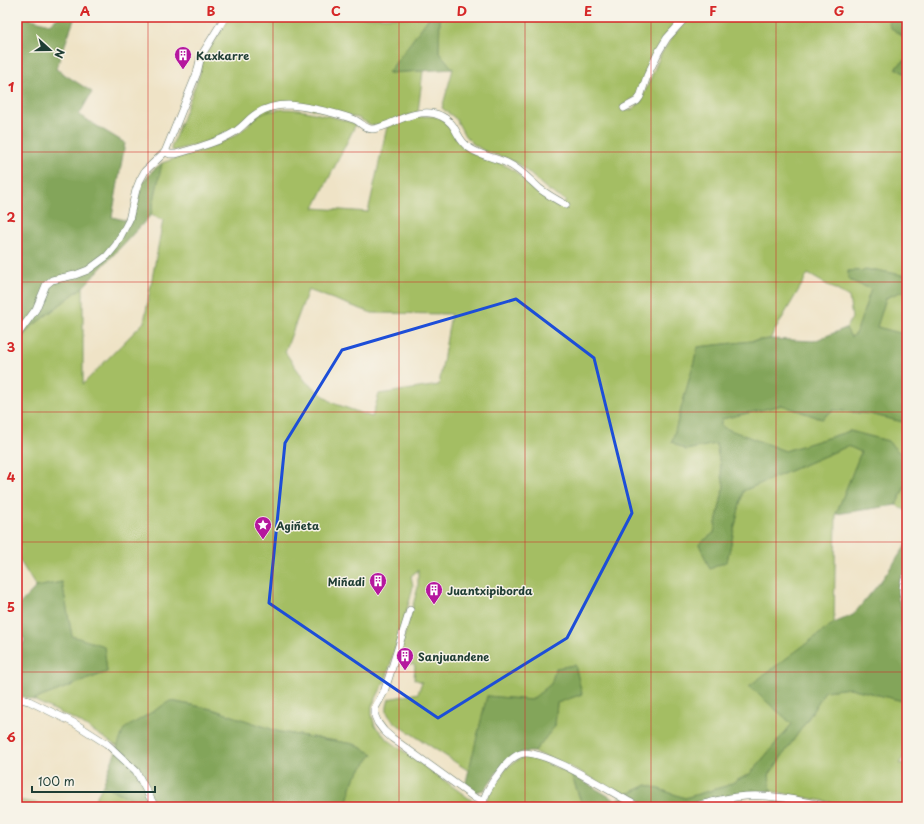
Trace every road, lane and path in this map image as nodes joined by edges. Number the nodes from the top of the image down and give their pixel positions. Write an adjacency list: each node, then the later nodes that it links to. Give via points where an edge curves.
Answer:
1 (225, 17): 4 (street, via 201,56 197,73)
2 (686, 17): 3 (street, via 659,51 640,97)
3 (624, 108)
4 (165, 152): 5 (street, via 176,154 216,142 241,128 256,114 276,106 300,106 355,120 371,129 411,115 433,113 446,118 466,146 489,158 506,162 551,197); 6 (street, via 140,180 129,220 120,239 107,256 88,270 52,280 46,285 36,309)
5 (566, 205)
6 (17, 335)
7 (907, 574): 9 (street, via 903,585)
8 (410, 610): 11 (street, via 374,716 392,738)
9 (907, 610)
10 (17, 698): 12 (street, via 30,701 107,744 136,771)
11 (483, 804): 13 (street, via 494,779 504,766 521,753 530,753 572,770)
12 (155, 807)
13 (639, 807)
14 (692, 807): 15 (street, via 748,796)
15 (832, 807)

